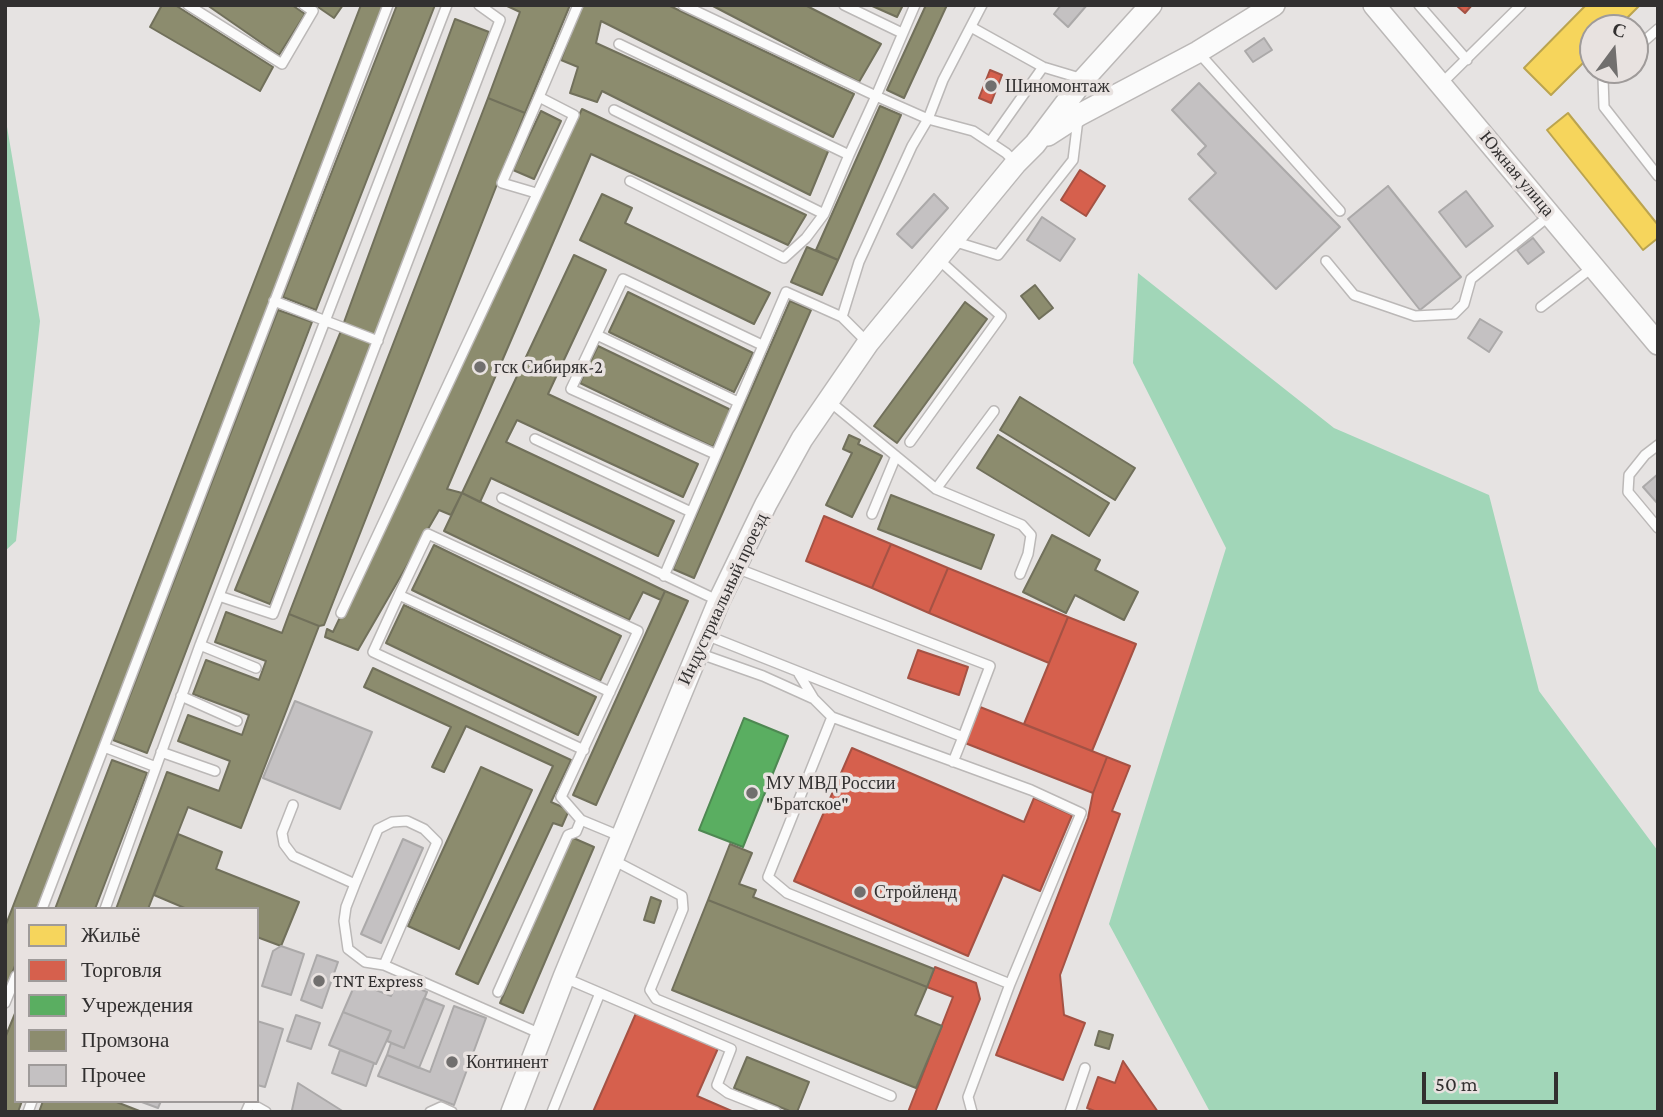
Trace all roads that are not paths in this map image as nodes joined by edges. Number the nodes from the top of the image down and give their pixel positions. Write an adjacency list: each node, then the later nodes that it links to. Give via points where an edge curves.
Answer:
1 (188, 5): 2 (lane, via 282,64 313,11)
2 (304, 5)
3 (388, 5): 44 (lane)
4 (447, 5): 47 (lane)
5 (479, 5): 49 (lane, via 500,20)
6 (578, 5): 26 (lane)
7 (684, 5): 25 (lane)
8 (844, 5): 17 (lane)
9 (915, 5): 17 (lane)
10 (982, 5): 16 (lane)
11 (1151, 5): 22 (street)
12 (1273, 5): 19 (street)
13 (1374, 5): 23 (street, Южная улица)
14 (1419, 5): 20 (lane)
15 (1521, 5): 20 (lane)
16 (971, 27): 21 (lane); 29 (lane)
17 (902, 33): 25 (lane)
18 (619, 44): 32 (lane)
19 (1198, 52): 28 (street); 37 (lane)
20 (1467, 60): 23 (lane)
21 (1043, 67): 22 (lane); 30 (lane)
22 (1084, 79): 31 (street)
23 (1441, 84): 39 (street, Южная улица)
24 (1603, 84): 34 (lane, via 1604,107)
25 (876, 96): 29 (lane); 32 (lane)
26 (539, 97): 36 (lane, via 574,115); 36 (lane, via 502,183)
27 (614, 110): 38 (lane)
28 (1079, 115): 31 (street); 40 (lane, via 1073,160 998,256)
29 (928, 119): 30 (lane, via 973,131); 46 (lane, via 859,262)
30 (990, 142): 33 (lane)
31 (1035, 144): 33 (street, Индустриальный проезд)
32 (849, 155): 38 (lane)
33 (1016, 163): 40 (street, Индустриальный проезд)
34 (1658, 176)
35 (630, 181): 38 (lane, via 784,258)
36 (536, 193): 72 (lane)
37 (1340, 211)
38 (824, 214)
39 (1551, 214): 42 (lane, via 1471,279 1464,304 1454,314 1415,316 1354,295); 43 (street, Южная улица)
40 (951, 241): 41 (street, Индустриальный проезд)
41 (937, 258): 50 (street, Индустриальный проезд); 57 (lane, via 1001,316)
42 (1326, 261)
43 (1595, 266): 45 (lane); 51 (street, Южная улица)
44 (274, 302): 47 (lane); 83 (lane)
45 (1541, 307)
46 (842, 317): 50 (lane); 52 (lane, via 786,292)
47 (326, 321): 49 (lane); 70 (lane)
48 (597, 335): 52 (lane, via 624,279); 54 (lane); 59 (lane, via 571,389)
49 (377, 341): 70 (lane, via 273,614)
50 (868, 343): 53 (street, Индустриальный проезд)
51 (1658, 344)
52 (762, 345): 54 (lane)
53 (828, 400): 60 (lane); 66 (street, Индустриальный проезд, via 802,439)
54 (737, 402): 59 (lane)
55 (993, 411): 61 (lane)
56 (534, 439): 63 (lane)
57 (910, 442)
58 (1658, 445): 65 (lane, via 1629,475 1628,492)
59 (715, 454): 63 (lane)
60 (896, 456): 61 (lane); 64 (lane)
61 (936, 489): 67 (lane, via 1021,525 1031,535)
62 (502, 498): 68 (lane)
63 (691, 512): 68 (lane)
64 (872, 514)
65 (1658, 527)
66 (735, 567): 71 (street, Индустриальный проезд); 82 (lane, via 990,666)
67 (1020, 573)
68 (664, 576): 71 (lane)
69 (400, 594): 77 (lane); 77 (lane, via 428,534 638,631); 84 (lane, via 373,652)
70 (219, 596): 74 (lane)
71 (719, 601): 73 (street, Индустриальный проезд)
72 (341, 613)
73 (701, 644): 76 (lane); 79 (lane); 91 (street, Индустриальный проезд)
74 (200, 645): 75 (lane); 78 (lane)
75 (256, 668)
76 (799, 674): 79 (lane); 82 (lane)
77 (610, 692): 84 (lane)
78 (181, 696): 81 (lane); 85 (lane)
79 (814, 699): 80 (lane)
80 (832, 717): 86 (lane); 99 (lane, via 768,877 787,894)
81 (237, 720)
82 (963, 737): 86 (lane)
83 (104, 747): 87 (lane); 94 (lane)
84 (583, 750): 90 (lane, via 561,797)
85 (161, 752): 87 (lane); 88 (lane)
86 (953, 762): 99 (lane, via 1081,813)
87 (156, 767): 95 (lane)
88 (215, 771)
89 (293, 805): 93 (lane, via 282,833 293,856)
90 (581, 820): 91 (lane); 100 (lane, via 576,832 568,835)
91 (622, 836): 92 (street, Индустриальный проезд)
92 (612, 859): 97 (street, Индустриальный проезд); 105 (lane, via 682,896 683,909 650,990 656,999)
93 (355, 884): 96 (lane, via 344,922 348,949 365,962); 96 (lane, via 378,829 407,821 437,842)
94 (42, 907)
95 (106, 907)
96 (384, 965): 103 (lane)
97 (564, 977): 101 (lane); 103 (street, Индустриальный проезд)
98 (14, 981): 102 (lane)
99 (1010, 984): 113 (lane, via 968,1097)
100 (499, 992)
101 (600, 993): 111 (lane); 112 (lane, via 731,1049 717,1085)
102 (5, 1003)
103 (541, 1034): 110 (street, Индустриальный проезд)
104 (1085, 1068): 114 (lane)
105 (891, 1096)
106 (247, 1105): 107 (lane)
107 (267, 1112)
108 (430, 1112): 109 (lane, via 441,1107)
109 (452, 1112)
110 (512, 1112)
111 (552, 1112)
112 (776, 1112)
113 (972, 1112)
114 (1070, 1112)

